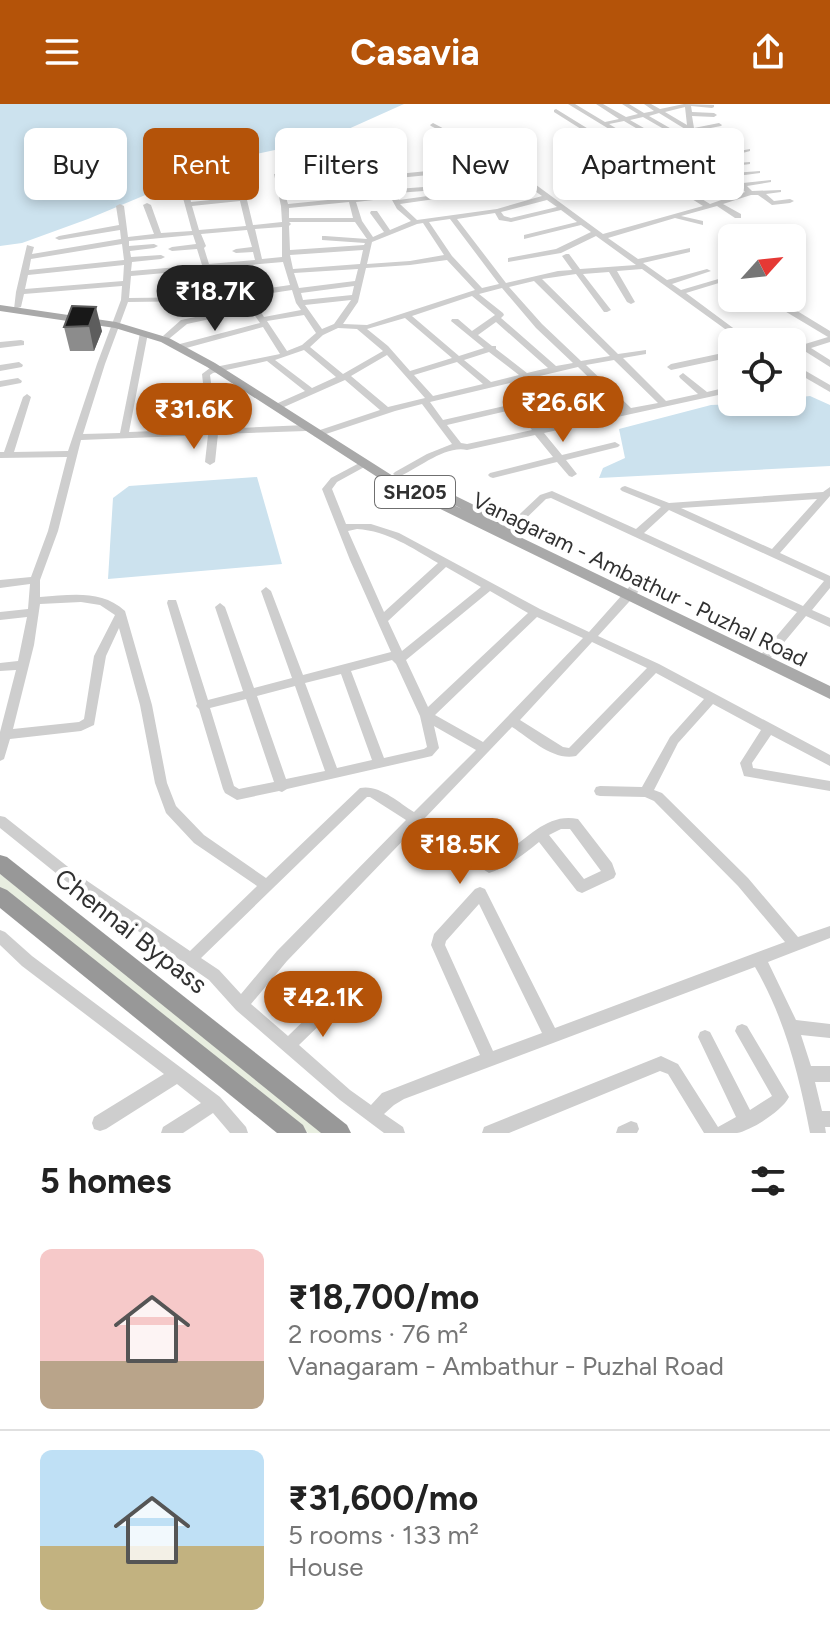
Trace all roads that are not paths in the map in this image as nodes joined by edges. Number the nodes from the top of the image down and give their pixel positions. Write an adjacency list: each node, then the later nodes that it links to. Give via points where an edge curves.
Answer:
1 (571, 104): 14 (street)
2 (599, 104): 13 (street)
3 (625, 104): 11 (street)
4 (647, 104): 9 (street)
5 (689, 104): 6 (street); 7 (street); 10 (street)
6 (672, 106): 9 (street)
7 (712, 106)
8 (556, 111): 18 (street)
9 (659, 111): 11 (street); 23 (street)
10 (688, 114): 12 (street); 24 (street)
11 (643, 115): 13 (street); 22 (street)
12 (714, 115)
13 (624, 119): 14 (street); 21 (street)
14 (604, 124): 19 (street); 20 (street)
15 (433, 125): 17 (street)
16 (719, 125): 25 (street)
17 (439, 128)
18 (582, 128)
19 (588, 128)
20 (611, 128)
21 (640, 128)
22 (665, 128)
23 (688, 128)
24 (691, 128)
25 (702, 128)
26 (748, 150): 27 (street)
27 (744, 151)
28 (748, 163): 30 (street)
29 (422, 164): 31 (street)
30 (744, 164)
31 (423, 167)
32 (758, 172): 33 (street)
33 (744, 174)
34 (769, 181): 35 (street)
35 (744, 185)
36 (744, 187): 39 (street)
37 (537, 188): 42 (street)
38 (779, 191): 40 (street)
39 (750, 193): 40 (street); 41 (street)
40 (760, 193): 51 (street, via 769,202)
41 (744, 195)
42 (548, 197): 56 (street); 59 (street)
43 (188, 200): 70 (street)
44 (246, 200): 68 (street)
45 (284, 200): 54 (street)
46 (343, 200): 54 (street)
47 (353, 200): 62 (street)
48 (397, 200): 65 (street)
49 (704, 200): 55 (street)
50 (730, 200): 55 (street)
51 (790, 201)
52 (147, 205): 74 (street)
53 (120, 206): 69 (street)
54 (285, 206): 64 (street)
55 (714, 206): 60 (street); 61 (street)
56 (562, 208): 59 (street, via 529,217); 66 (street)
57 (374, 213): 71 (street)
58 (451, 216): 59 (street); 63 (street); 110 (street)
59 (501, 216)
60 (738, 216)
61 (674, 217): 67 (street); 73 (street)
62 (355, 220): 64 (street); 77 (street)
63 (425, 221): 65 (street); 90 (street)
64 (286, 222): 68 (street); 86 (street)
65 (415, 222): 71 (street)
66 (582, 223): 73 (street); 75 (street)
67 (700, 223)
68 (252, 226): 70 (street); 83 (street)
69 (123, 227): 76 (street); 78 (street)
70 (199, 232): 74 (street); 80 (street)
71 (388, 232): 77 (street)
72 (326, 235): 77 (street)
73 (599, 235): 91 (street, via 558,251); 97 (street)
74 (158, 236): 78 (street)
75 (527, 237)
76 (59, 238)
77 (368, 240): 86 (street); 95 (street)
78 (125, 243): 79 (street); 88 (street); 92 (street)
79 (154, 246)
80 (202, 246): 82 (street); 96 (street)
81 (30, 247): 88 (street)
82 (172, 249)
83 (257, 249): 85 (street); 93 (street)
84 (687, 250): 97 (street)
85 (236, 251)
86 (285, 256): 93 (street); 100 (street)
87 (566, 256): 101 (street)
88 (28, 257): 103 (street)
89 (161, 257): 92 (street)
90 (449, 257): 95 (street); 113 (street)
91 (511, 260)
92 (128, 261): 103 (street); 106 (street)
93 (259, 262): 94 (street)
94 (234, 263): 96 (street); 115 (street)
95 (365, 264): 100 (street); 108 (street)
96 (206, 266): 98 (street)
97 (643, 266): 99 (street); 104 (street); 109 (street)
98 (180, 268): 106 (street); 118 (street)
99 (612, 270): 101 (street); 119 (street)
100 (291, 271): 111 (street)
101 (578, 271): 105 (street); 124 (street)
102 (707, 271): 109 (street)
103 (25, 273): 112 (street)
104 (631, 273)
105 (536, 278): 110 (street); 152 (street)
106 (127, 279): 112 (street); 117 (street)
107 (718, 281): 114 (street)
108 (358, 283): 111 (street); 116 (street)
109 (665, 283): 114 (street)
110 (507, 285): 113 (street); 156 (street, via 527,313)
111 (295, 289): 115 (street); 123 (street)
112 (20, 292): 121 (street)
113 (477, 292): 127 (street); 128 (street, via 500,313)
114 (679, 293): 134 (street)
115 (244, 296): 118 (street); 122 (street)
116 (354, 297): 123 (street); 132 (street)
117 (125, 300): 118 (street); 131 (street)
118 (178, 300)
119 (631, 302)
120 (0, 306): 121 (main road); 126 (main road, Vanagaram - Ambathur - Puzhal Road / SH205)
121 (17, 307): 126 (main road)
122 (253, 307): 130 (street); 138 (street, via 184,322)
123 (303, 308): 130 (street); 136 (street)
124 (607, 310)
125 (792, 312): 139 (street)
126 (57, 314): 131 (main road, Vanagaram - Ambathur - Puzhal Road / SH205)
127 (406, 315): 133 (street); 153 (street)
128 (498, 319): 137 (street); 160 (street)
129 (455, 321): 137 (street)
130 (262, 322): 142 (street); 149 (street)
131 (117, 323): 135 (main road, Vanagaram - Ambathur - Puzhal Road / SH205); 138 (main road); 186 (street)
132 (337, 326): 133 (street); 136 (street)
133 (360, 328): 147 (street)
134 (728, 328)
135 (144, 333): 142 (main road, Vanagaram - Ambathur - Puzhal Road / SH205); 185 (street)
136 (320, 333): 144 (street)
137 (473, 334): 145 (street)
138 (167, 336): 142 (main road)
139 (830, 337): 143 (street)
140 (21, 343): 141 (street)
141 (0, 345)
142 (181, 345): 159 (main road, Vanagaram - Ambathur - Puzhal Road / SH205)
143 (806, 346)
144 (305, 347): 149 (street); 165 (street)
145 (493, 348): 153 (street); 163 (street)
146 (806, 348): 154 (street)
147 (388, 351): 162 (street); 165 (street)
148 (643, 352): 152 (street)
149 (285, 355): 151 (street)
150 (718, 357): 157 (street)
151 (268, 358): 159 (street); 170 (street)
152 (619, 358): 156 (street); 175 (street)
153 (461, 359): 162 (street); 168 (street)
154 (830, 364)
155 (19, 365): 158 (street)
156 (581, 365): 160 (street); 179 (street)
157 (671, 367)
158 (0, 368)
159 (219, 368): 176 (main road); 182 (main road, Vanagaram - Ambathur - Puzhal Road / SH205); 184 (street, via 206,374)
160 (554, 369): 163 (street)
161 (806, 373): 169 (street)
162 (409, 374): 174 (street)
163 (525, 376): 168 (street)
164 (683, 376): 172 (street)
165 (344, 377): 170 (street); 178 (street)
166 (18, 381): 167 (street)
167 (0, 384)
168 (489, 385): 174 (street)
169 (830, 389)
170 (311, 391): 176 (street)
171 (718, 392): 172 (street)
172 (705, 395): 175 (street)
173 (27, 397): 190 (street)
174 (428, 401): 178 (street); 181 (street)
175 (664, 404): 179 (street)
176 (281, 405): 182 (main road)
177 (517, 406): 180 (street, via 567,395); 181 (street); 183 (street)
178 (387, 411): 182 (street)
179 (629, 412): 180 (street)
180 (591, 420): 183 (street)
181 (442, 423): 187 (street)
182 (315, 432): 184 (street); 193 (main road, Vanagaram - Ambathur - Puzhal Road / SH205); 194 (main road)
183 (538, 432): 187 (street); 191 (street)
184 (213, 434): 185 (street); 192 (street)
185 (124, 435): 186 (street)
186 (80, 437): 189 (street)
187 (458, 445): 194 (street)
188 (615, 445): 191 (street)
189 (72, 454): 190 (street); 205 (street)
190 (4, 455)
191 (558, 458): 195 (street); 196 (street)
192 (210, 462)
193 (365, 463): 200 (street, via 327,485); 210 (main road, Vanagaram - Ambathur - Puzhal Road / SH205)
194 (398, 474): 201 (main road)
195 (572, 474)
196 (493, 475)
197 (625, 489): 199 (street)
198 (827, 492): 199 (street); 203 (street)
199 (668, 506): 202 (street); 203 (street)
200 (343, 528): 204 (street, via 374,525); 218 (street)
201 (510, 528): 202 (street, via 552,494); 210 (main road)
202 (637, 534): 214 (street)
203 (774, 554): 206 (street)
204 (445, 562): 208 (street); 218 (street)
205 (35, 580): 207 (street); 212 (street)
206 (830, 580): 214 (street)
207 (0, 584)
208 (488, 587): 215 (street); 221 (street)
209 (266, 591): 227 (street)
210 (631, 592): 220 (street); 222 (main road, Vanagaram - Ambathur - Puzhal Road / SH205)
211 (172, 603): 232 (street)
212 (35, 607): 216 (street, via 97,599); 217 (street); 223 (street)
213 (220, 607): 229 (street)
214 (804, 611): 219 (street); 222 (street)
215 (536, 612): 220 (street); 233 (street)
216 (121, 614): 236 (street, via 100,656 90,722); 250 (street, via 171,809 199,839)
217 (0, 616)
218 (384, 618): 221 (street)
219 (830, 623)
220 (592, 636): 225 (street); 234 (street)
221 (398, 657): 226 (street); 233 (street)
222 (765, 657): 228 (main road); 230 (main road, Vanagaram - Ambathur - Puzhal Road / SH205)
223 (23, 665): 224 (street); 236 (street)
224 (0, 667)
225 (655, 667): 231 (street); 234 (street, via 572,753 564,754)
226 (345, 670): 227 (street); 240 (street)
227 (299, 681): 229 (street); 241 (street)
228 (830, 683)
229 (251, 693): 232 (street); 243 (street)
230 (830, 693)
231 (712, 697): 235 (street); 245 (street, via 674,740)
232 (202, 706): 243 (street, via 233,793 242,796)
233 (426, 716): 237 (street); 240 (street, via 431,751)
234 (512, 721): 237 (street)
235 (768, 729): 239 (street); 242 (street, via 746,763 748,772)
236 (4, 735): 238 (street)
237 (485, 749): 247 (street)
238 (0, 756)
239 (830, 761)
240 (380, 764): 241 (street)
241 (333, 775): 243 (street)
242 (830, 786)
243 (282, 787)
244 (600, 791): 245 (street)
245 (646, 792): 254 (street, via 673,809)
246 (0, 821): 255 (street, via 72,878)
247 (414, 821): 248 (street, via 489,867); 250 (street, via 372,792 364,792); 257 (street)
248 (541, 834): 248 (street, via 573,823 609,874 582,887)
249 (0, 863): 277 (highway, Chennai Bypass)
250 (266, 885): 255 (street)
251 (0, 896): 276 (highway)
252 (830, 932): 254 (street)
253 (0, 936): 268 (street)
254 (795, 944): 256 (street)
255 (192, 958): 257 (street)
256 (758, 958): 259 (street, via 777,987); 262 (street)
257 (241, 1005): 264 (street)
258 (330, 1005): 264 (street)
259 (792, 1027): 261 (street); 266 (street)
260 (742, 1031): 271 (street, via 781,1097)
261 (830, 1031)
262 (552, 1037): 265 (street); 265 (street, via 480,893 438,945)
263 (705, 1037): 271 (street)
264 (288, 1046): 270 (street)
265 (490, 1060): 270 (street, via 400,1093)
266 (805, 1074): 267 (street); 273 (street)
267 (830, 1074)
268 (177, 1075): 269 (street); 272 (street)
269 (214, 1103): 274 (street); 275 (street)
270 (373, 1114): 278 (street)
271 (745, 1118): 281 (street)
272 (100, 1123)
273 (821, 1123)
274 (169, 1133)
275 (240, 1133)
276 (295, 1133)
277 (339, 1133)
278 (397, 1133)
279 (490, 1133): 280 (street, via 661,1063 673,1069)
280 (713, 1133)
281 (723, 1133)

